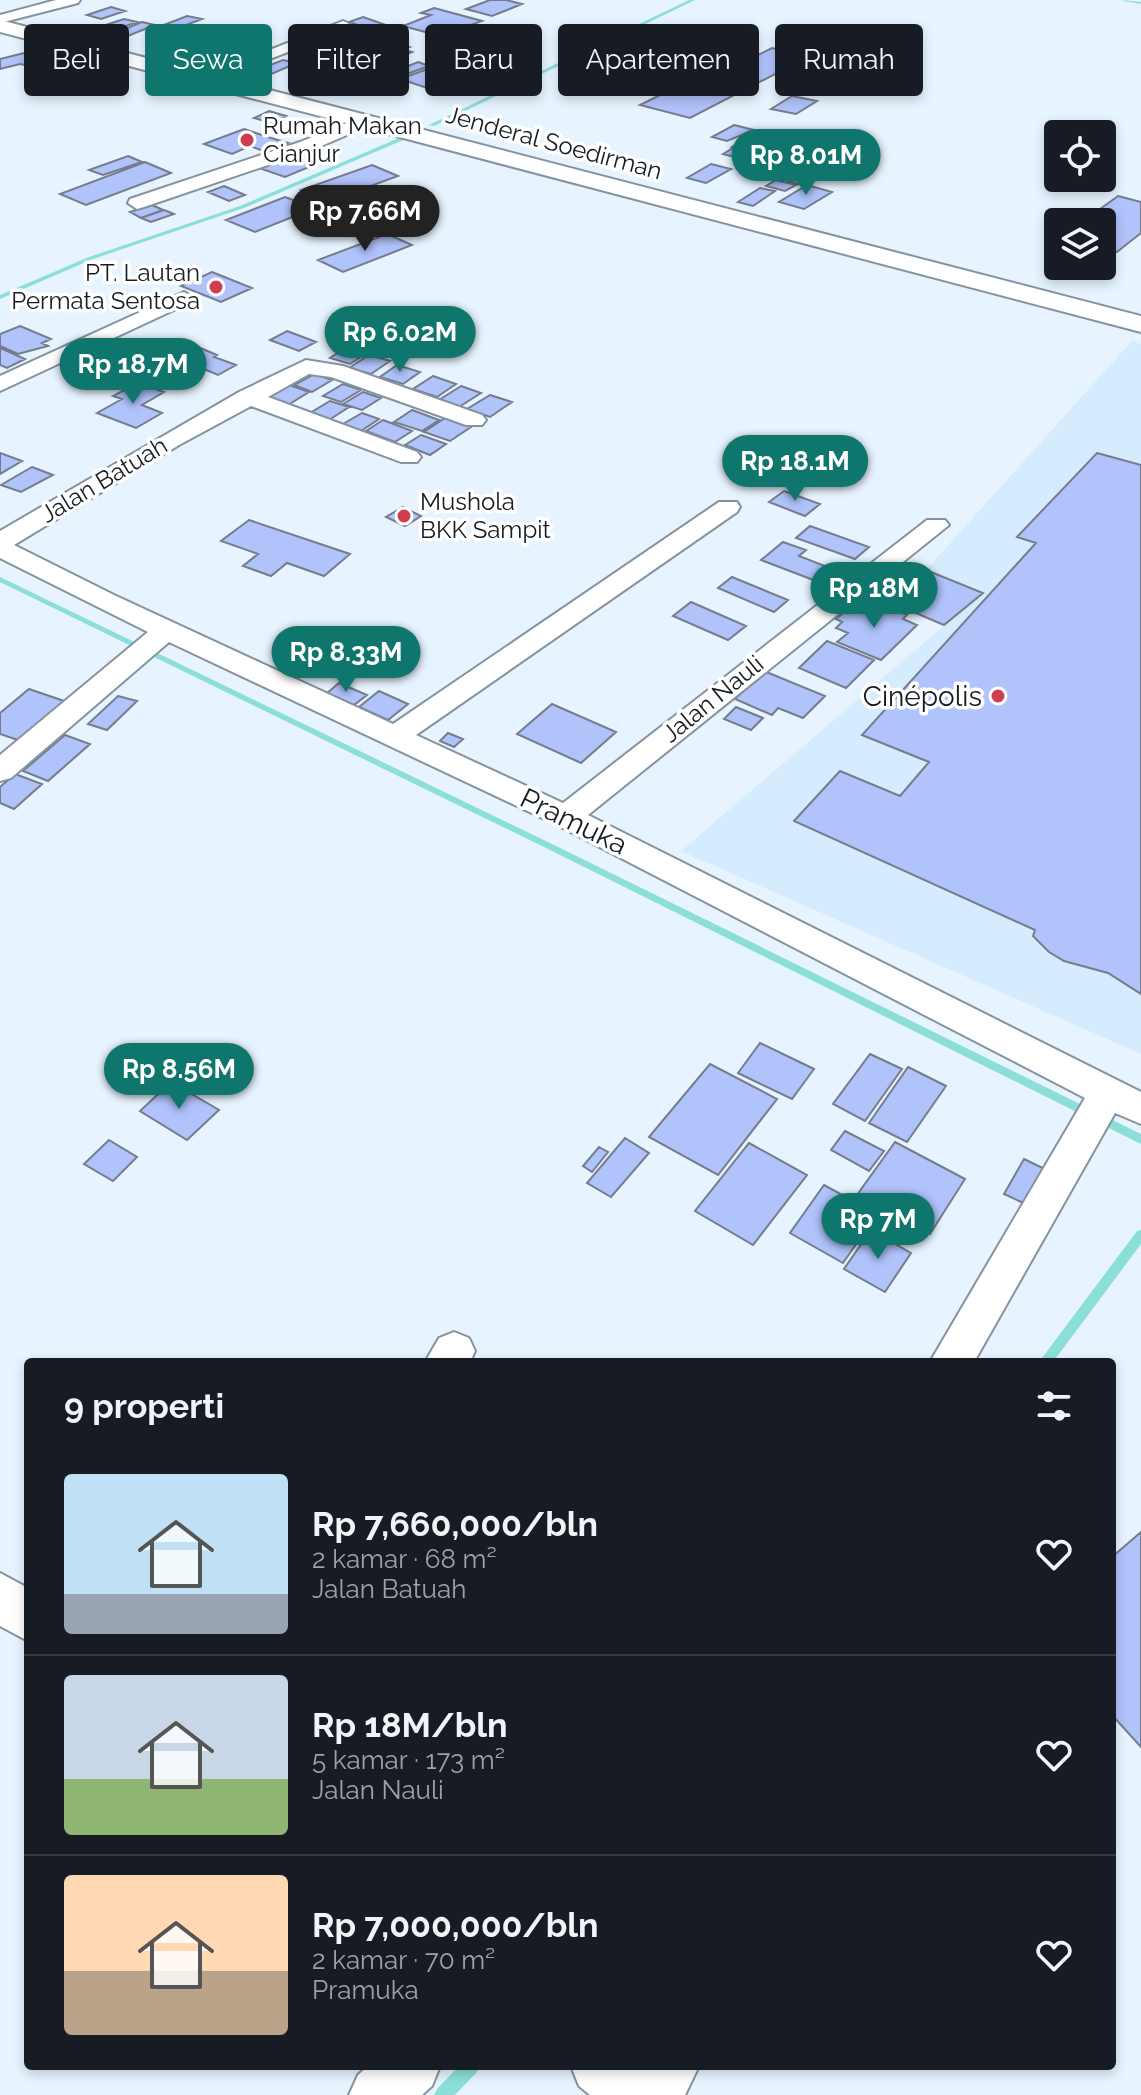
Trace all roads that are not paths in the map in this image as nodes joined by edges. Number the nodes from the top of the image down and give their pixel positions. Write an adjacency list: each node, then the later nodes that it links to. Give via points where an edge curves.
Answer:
1 (73, 0): 2 (street)
2 (1, 21): 3 (highway, Jenderal Soedirman); 5 (highway, Jenderal Soedirman)
3 (145, 56)
4 (272, 89): 6 (highway, Jenderal Soedirman)
5 (364, 121): 6 (highway, Jenderal Soedirman); 7 (street)
6 (642, 188): 9 (highway, Jenderal Soedirman); 10 (highway, Jenderal Soedirman)
7 (137, 203)
8 (184, 298): 11 (street)
9 (1141, 313)
10 (1141, 324)
11 (0, 384)
12 (247, 397): 13 (street, Jalan Batuah, via 297,370 321,367); 14 (street); 17 (street, Jalan Batuah)
13 (474, 420)
14 (409, 457)
15 (728, 507): 20 (street)
16 (936, 525): 22 (street, Jalan Nauli)
17 (0, 542)
18 (0, 548): 19 (street, Pramuka)
19 (160, 636): 20 (street, Pramuka); 21 (street)
20 (397, 735): 22 (street, Pramuka)
21 (0, 771)
22 (566, 817): 23 (street, Pramuka)
23 (1097, 1109): 24 (street, Pramuka); 25 (street)
24 (1141, 1109)
25 (953, 1358)
26 (0, 1597): 27 (street)
27 (24, 1614)
28 (407, 2070): 31 (street)
29 (604, 2070): 32 (street)
30 (668, 2070): 33 (street)
31 (378, 2095)
32 (637, 2095)
33 (652, 2095)

